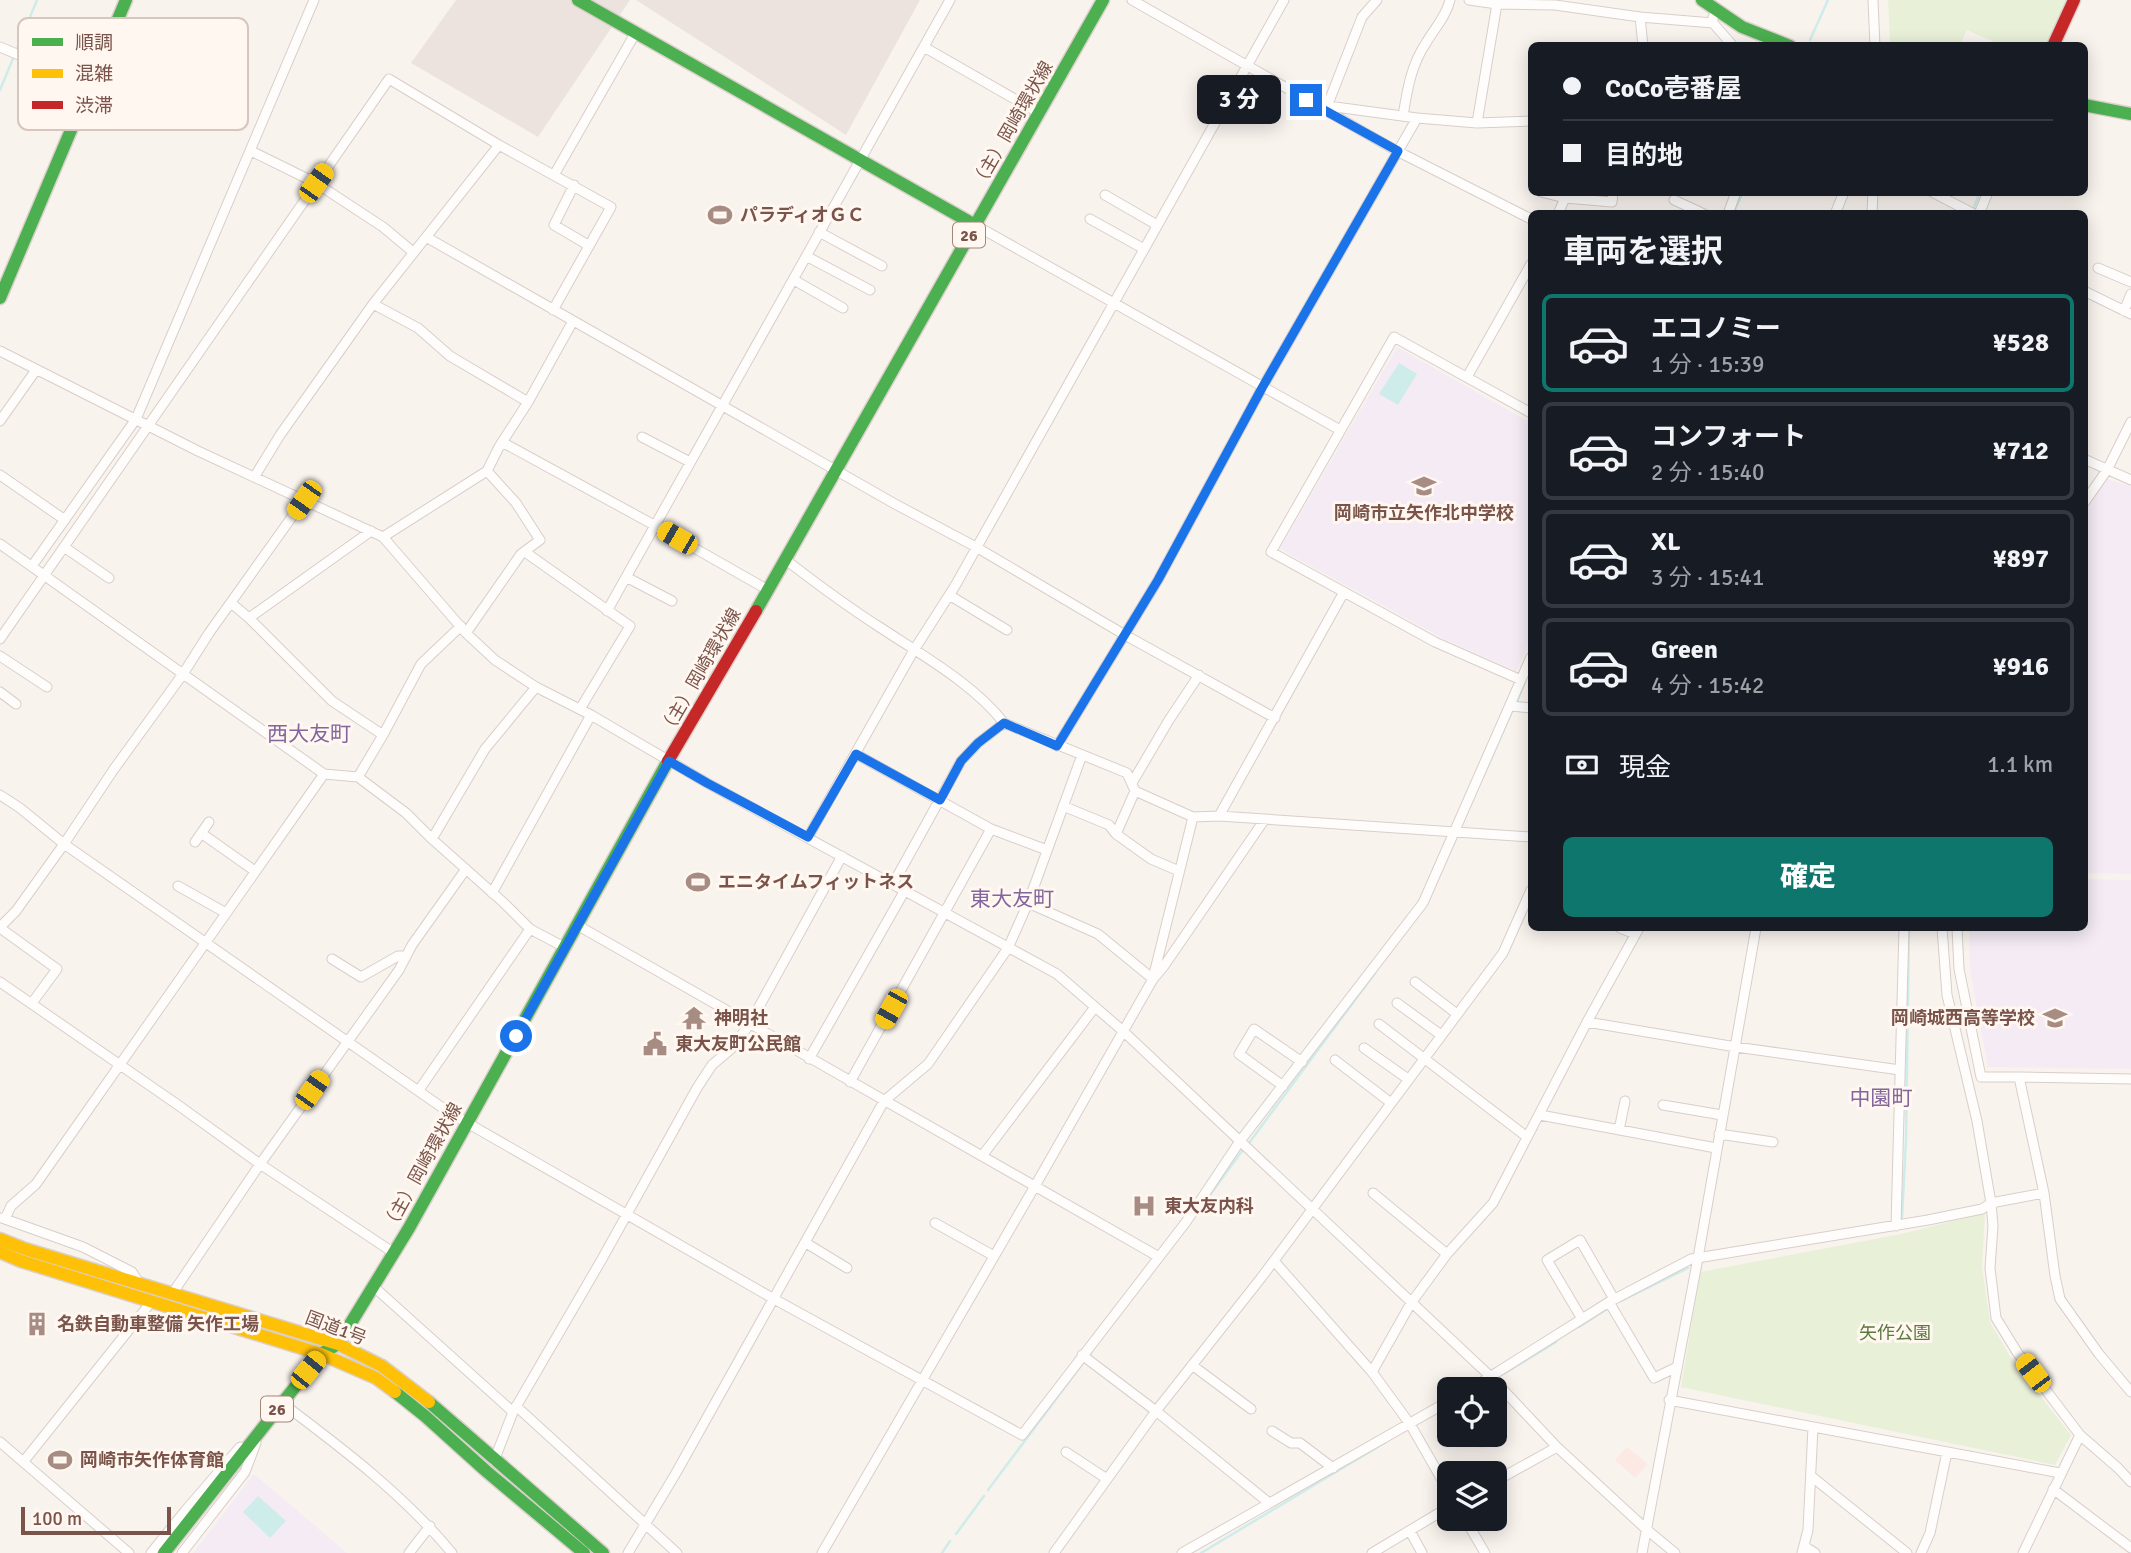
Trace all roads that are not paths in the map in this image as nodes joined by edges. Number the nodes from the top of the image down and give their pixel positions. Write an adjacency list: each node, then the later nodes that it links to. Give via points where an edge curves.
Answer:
1 (126, 0): 18 (main road)
2 (314, 0): 40 (street)
3 (578, 0): 20 (main road)
4 (950, 0): 27 (street)
5 (1132, 0): 29 (street)
6 (1284, 0): 29 (street)
7 (1377, 0): 31 (street, via 1362,17)
8 (1450, 0): 34 (street, via 1409,80)
9 (1469, 0): 15 (street)
10 (1702, 0): 16 (main road)
11 (1874, 0): 24 (street)
12 (2074, 0): 25 (main road)
13 (1099, 1): 32 (main road, （主）岡崎環状線 / 26)
14 (1523, 2): 15 (street); 17 (street)
15 (1497, 4): 37 (street)
16 (1713, 9): 19 (street); 23 (main road)
17 (1640, 17): 19 (street); 21 (street)
18 (118, 18)
19 (1713, 23): 22 (street)
20 (636, 32): 42 (main road); 43 (street)
21 (1643, 42)
22 (1729, 42)
23 (1780, 42)
24 (1875, 42)
25 (2055, 42)
26 (0, 47): 28 (street)
27 (924, 47): 32 (street); 42 (street)
28 (18, 55)
29 (1248, 66): 31 (street); 58 (street)
30 (2088, 106): 33 (main road)
31 (1327, 108): 34 (street); 41 (street)
32 (1039, 113): 57 (main road, （主）岡崎環状線 / 26)
33 (2131, 114)
34 (1403, 116): 35 (street)
35 (1416, 118): 37 (street); 41 (street)
36 (1528, 121): 37 (street)
37 (1477, 123)
38 (70, 130): 73 (main road)
39 (499, 145): 43 (street); 44 (street, via 389,79); 60 (street)
40 (251, 151): 44 (street); 87 (street)
41 (1398, 151): 55 (street); 83 (street)
42 (861, 159): 57 (main road); 59 (street)
43 (554, 175): 45 (street)
44 (316, 183): 63 (street); 90 (street)
45 (574, 186): 61 (street, via 554,225); 61 (street, via 611,207)
46 (1105, 195): 58 (street)
47 (1557, 196): 50 (street)
48 (1613, 196): 50 (street, via 1612,202)
49 (1940, 196): 54 (street)
50 (1565, 198): 52 (street)
51 (1674, 200): 53 (street)
52 (1560, 210)
53 (1695, 210)
54 (1968, 210)
55 (1528, 217)
56 (1090, 219): 62 (street)
57 (975, 225): 75 (street); 96 (main road, （主）岡崎環状線 / 26)
58 (1157, 225): 62 (street)
59 (820, 232): 64 (street); 65 (street)
60 (426, 237): 63 (street); 77 (street)
61 (588, 245): 77 (street)
62 (1144, 249): 75 (street)
63 (414, 252): 74 (street)
64 (806, 256): 68 (street); 70 (street)
65 (882, 266)
66 (2098, 268): 69 (street)
67 (1528, 269): 82 (street)
68 (793, 280): 76 (street); 85 (street)
69 (2131, 282)
70 (870, 290)
71 (2088, 293): 78 (street)
72 (2131, 294): 78 (street)
73 (0, 298)
74 (373, 304): 84 (street, via 418,328 450,356); 100 (street)
75 (1113, 304): 83 (street); 110 (street)
76 (844, 308)
77 (553, 310): 79 (street)
78 (2127, 312)
79 (573, 321): 84 (street); 85 (street)
80 (0, 351): 81 (street)
81 (36, 370): 87 (street); 88 (street)
82 (1467, 377): 86 (street); 91 (street, via 1394,337)
83 (1262, 388): 91 (street); 126 (street)
84 (528, 402): 93 (street)
85 (722, 405): 95 (street); 96 (street)
86 (1528, 411)
87 (136, 419): 90 (street); 104 (street)
88 (0, 421)
89 (2131, 422): 97 (street)
90 (149, 425): 100 (street); 109 (street)
91 (1340, 430): 118 (street, via 1271,552)
92 (642, 437): 95 (street)
93 (502, 442): 98 (street); 105 (street)
94 (2088, 461): 97 (street)
95 (690, 462): 105 (street)
96 (836, 470): 110 (street); 112 (main road, （主）岡崎環状線 / 26)
97 (2107, 470): 101 (street); 102 (street)
98 (487, 471): 107 (street); 111 (street, via 516,503 540,540)
99 (0, 475): 104 (street)
100 (255, 476): 103 (street)
101 (2131, 480)
102 (2088, 497)
103 (304, 500): 106 (street); 121 (street)
104 (65, 520): 113 (street)
105 (654, 525): 115 (street); 117 (street)
106 (371, 531): 107 (street); 123 (street)
107 (383, 537): 124 (street)
108 (0, 544): 113 (street)
109 (64, 547): 114 (street); 116 (street)
110 (976, 547): 119 (street); 126 (street)
111 (525, 552): 122 (street); 124 (street)
112 (786, 560): 117 (main road, （主）岡崎環状線 / 26); 128 (street)
113 (32, 566): 114 (street)
114 (44, 575): 127 (street); 131 (street)
115 (625, 577): 120 (street); 122 (street)
116 (108, 578)
117 (768, 590): 148 (main road, （主）岡崎環状線 / 26)
118 (1344, 592): 133 (street, via 1435,642); 142 (street)
119 (949, 595): 125 (street); 128 (street)
120 (672, 601)
121 (231, 603): 123 (street); 131 (street)
122 (607, 611): 139 (street, via 630,626)
123 (249, 618): 144 (street, via 332,701)
124 (463, 630): 135 (street, via 495,660); 144 (street, via 421,664)
125 (1007, 630)
126 (1125, 635): 132 (street); 145 (street)
127 (0, 639)
128 (914, 650): 143 (street, via 967,687); 146 (street)
129 (0, 656): 134 (street)
130 (1528, 664): 133 (street)
131 (183, 674): 149 (street); 167 (street)
132 (1199, 675): 142 (street); 151 (street)
133 (1521, 680): 138 (street)
134 (47, 687)
135 (536, 687): 139 (street); 165 (street, via 485,749)
136 (0, 692): 137 (street)
137 (16, 704)
138 (1511, 706): 140 (street); 160 (street)
139 (580, 709): 141 (street)
140 (1528, 709)
141 (591, 715): 148 (street); 176 (street)
142 (1275, 718): 155 (street)
143 (1004, 723): 145 (street); 153 (street, via 961,761)
144 (383, 736): 150 (street)
145 (1057, 746): 147 (street)
146 (856, 754): 153 (street); 163 (street)
147 (1082, 755): 151 (street, via 1127,773); 154 (street)
148 (669, 761): 163 (street); 181 (main road, （主）岡崎環状線 / 26)
149 (324, 774): 150 (street); 171 (street)
150 (358, 777): 165 (street)
151 (1133, 787): 156 (street); 162 (street)
152 (0, 795): 167 (street)
153 (940, 800): 159 (street); 173 (street)
154 (1063, 806): 162 (street, via 1109,825); 168 (street)
155 (1219, 816): 156 (street); 157 (street)
156 (1193, 817): 172 (street)
157 (1265, 819): 160 (street); 194 (street)
158 (208, 822): 161 (street)
159 (992, 829): 168 (street); 179 (street)
160 (1455, 832): 164 (street); 212 (street, via 1423,903)
161 (201, 833): 166 (street); 171 (street)
162 (1116, 834): 172 (street, via 1151,859)
163 (808, 837): 169 (street)
164 (1528, 837)
165 (432, 839): 170 (street)
166 (195, 842)
167 (64, 844): 182 (street); 189 (street)
168 (1047, 849): 178 (street)
169 (842, 856): 173 (street); 203 (street)
170 (466, 869): 176 (street); 192 (street)
171 (256, 871): 180 (street)
172 (1179, 871): 194 (street)
173 (893, 884): 175 (street)
174 (178, 886): 180 (street)
175 (905, 890): 179 (street); 210 (street)
176 (492, 893): 183 (street)
177 (1528, 897): 200 (street, via 1503,953)
178 (1027, 903): 191 (street); 194 (street, via 1098,934)
179 (944, 911): 191 (street); 218 (street)
180 (226, 913): 189 (street)
181 (577, 925): 190 (main road, （主）岡崎環状線 / 26); 203 (street)
182 (0, 928): 197 (street, via 57,969)
183 (530, 929): 190 (street); 220 (street)
184 (1637, 931): 201 (street)
185 (1755, 931): 207 (street)
186 (1904, 931): 214 (street)
187 (1942, 931): 239 (street, via 1947,995)
188 (1957, 931): 215 (street, via 1959,969 1981,1077)
189 (205, 943): 206 (street); 213 (street)
190 (566, 948): 227 (main road, （主）岡崎環状線 / 26)
191 (1008, 948): 199 (street, via 1057,974); 221 (street, via 928,1064)
192 (405, 956): 193 (street, via 361,977); 206 (street)
193 (332, 959)
194 (1153, 979): 204 (street)
195 (0, 982): 197 (street)
196 (1415, 982): 200 (street)
197 (32, 1003): 213 (street)
198 (1397, 1003): 205 (street)
199 (1095, 1007): 204 (street); 234 (street)
200 (1457, 1014): 205 (street)
201 (1587, 1022): 207 (street); 225 (street)
202 (1379, 1024): 209 (street)
203 (749, 1025): 210 (street); 241 (street, via 712,1065)
204 (1123, 1031): 231 (street); 236 (street)
205 (1441, 1035): 209 (street)
206 (348, 1040): 220 (street); 235 (street)
207 (1736, 1047): 214 (street); 226 (street)
208 (1364, 1048): 216 (street)
209 (1425, 1057): 216 (street); 230 (street)
210 (809, 1059): 218 (street)
211 (1335, 1060): 223 (street)
212 (1302, 1062): 219 (street); 219 (street, via 1254,1029 1239,1054)
213 (120, 1065): 235 (street); 242 (street, via 36,1184)
214 (1900, 1070): 244 (street)
215 (2019, 1077): 217 (street); 238 (street)
216 (1408, 1079): 223 (street)
217 (2131, 1079)
218 (850, 1082): 221 (street)
219 (1283, 1086): 231 (street)
220 (419, 1090): 227 (street)
221 (884, 1101): 234 (street); 247 (street)
222 (1625, 1101): 228 (street)
223 (1391, 1102): 240 (street)
224 (1663, 1105): 226 (street)
225 (1540, 1115): 228 (street); 230 (street)
226 (1722, 1115): 229 (street)
227 (467, 1123): 241 (street); 250 (main road, （主）岡崎環状線 / 26)
228 (1619, 1130): 233 (street)
229 (1719, 1135): 232 (street); 233 (street)
230 (1527, 1137): 251 (street, via 1493,1203)
231 (1240, 1142): 240 (street); 253 (street)
232 (1773, 1143)
233 (1716, 1148): 254 (street)
234 (982, 1156): 236 (street)
235 (260, 1164): 250 (street); 259 (street)
236 (1035, 1186): 252 (street); 253 (street)
237 (1373, 1193): 251 (street)
238 (2044, 1194): 239 (street); 273 (street, via 2060,1299)
239 (1992, 1203): 244 (street, via 1982,1209); 285 (street, via 1990,1268 1996,1318)
240 (1311, 1210): 255 (street); 263 (street)
241 (625, 1215): 260 (street); 278 (street)
242 (2, 1218): 245 (street)
243 (935, 1223): 252 (street)
244 (1896, 1226): 254 (street)
245 (38, 1232): 249 (street); 257 (street, via 83,1247 132,1272)
246 (0, 1239): 249 (main road, 国道1号)
247 (806, 1243): 256 (street); 260 (street)
248 (0, 1252): 261 (main road, 国道1号)
249 (34, 1252): 257 (main road, 国道1号)
250 (394, 1253): 258 (main road, （主）岡崎環状線 / 26)
251 (1447, 1254): 263 (street)
252 (994, 1256): 272 (street)
253 (1159, 1257): 267 (street)
254 (1698, 1258): 262 (street); 269 (street)
255 (1274, 1261): 268 (street); 270 (street)
256 (847, 1268)
257 (139, 1283): 259 (main road, 国道1号)
258 (373, 1286): 265 (main road, （主）岡崎環状線 / 26); 278 (street)
259 (172, 1294): 265 (main road, 国道1号)
260 (774, 1299): 272 (street); 303 (street)
261 (152, 1301): 266 (main road, 国道1号); 291 (street)
262 (1612, 1301): 264 (street); 264 (street, via 1580,1240 1546,1260); 269 (street, via 1654,1378)
263 (1411, 1304): 270 (street); 271 (street)
264 (1582, 1319): 271 (street)
265 (338, 1344): 266 (main road, （主）岡崎環状線 / 26); 290 (main road, 国道1号, via 382,1366)
266 (321, 1354): 276 (main road, （主）岡崎環状線 / 26); 293 (main road, 国道1号, via 376,1378)
267 (1082, 1355): 272 (street, via 1022,1435); 280 (street)
268 (1192, 1365): 279 (street); 280 (street)
269 (1675, 1368): 275 (street)
270 (1372, 1372): 281 (street)
271 (1491, 1377)
272 (923, 1379): 320 (street)
273 (2131, 1392)
274 (1507, 1394): 287 (street)
275 (1669, 1400): 282 (street); 305 (street)
276 (282, 1403): 283 (main road, （主）岡崎環状線 / 26); 304 (street)
277 (1437, 1408): 281 (street)
278 (515, 1409): 290 (street); 303 (street)
279 (1251, 1409)
280 (1156, 1411): 298 (street); 301 (street)
281 (1410, 1424): 292 (street); 294 (street)
282 (1813, 1427): 289 (street); 297 (street)
283 (262, 1428): 311 (street, via 232,1455); 312 (main road, （主）岡崎環状線 / 26); 313 (street, via 244,1472)
284 (1272, 1431): 292 (street, via 1291,1443 1300,1443)
285 (2080, 1435): 295 (street); 299 (street)
286 (0, 1442): 291 (street)
287 (1557, 1447): 296 (street); 305 (street)
288 (1066, 1452): 298 (street)
289 (1947, 1452): 295 (street); 330 (street, via 1930,1533)
290 (495, 1460): 293 (street); 317 (main road, 国道1号)
291 (24, 1461): 310 (street)
292 (1333, 1468): 301 (street)
293 (486, 1471): 316 (main road, 国道1号)
294 (1437, 1471)
295 (2060, 1473): 300 (street)
296 (1507, 1475)
297 (1811, 1476): 309 (street); 329 (street)
298 (1107, 1479): 321 (street)
299 (2131, 1482)
300 (2053, 1489): 308 (street); 331 (street)
301 (1269, 1503): 322 (street)
302 (1437, 1514): 306 (street)
303 (644, 1524): 318 (street); 319 (street)
304 (430, 1526): 314 (street); 315 (street)
305 (1646, 1529): 326 (street); 327 (street)
306 (1410, 1531): 323 (street); 324 (street)
307 (1472, 1531): 325 (street)
308 (2131, 1548)
309 (1803, 1549): 328 (street)
310 (129, 1553)
311 (151, 1553)
312 (164, 1553)
313 (182, 1553)
314 (408, 1553)
315 (452, 1553)
316 (584, 1553)
317 (603, 1553)
318 (628, 1553)
319 (677, 1553)
320 (821, 1553)
321 (1054, 1553)
322 (1182, 1553)
323 (1372, 1553)
324 (1422, 1553)
325 (1485, 1553)
326 (1642, 1553)
327 (1675, 1553)
328 (1815, 1553)
329 (1907, 1553)
330 (1921, 1553)
331 (2023, 1553)

